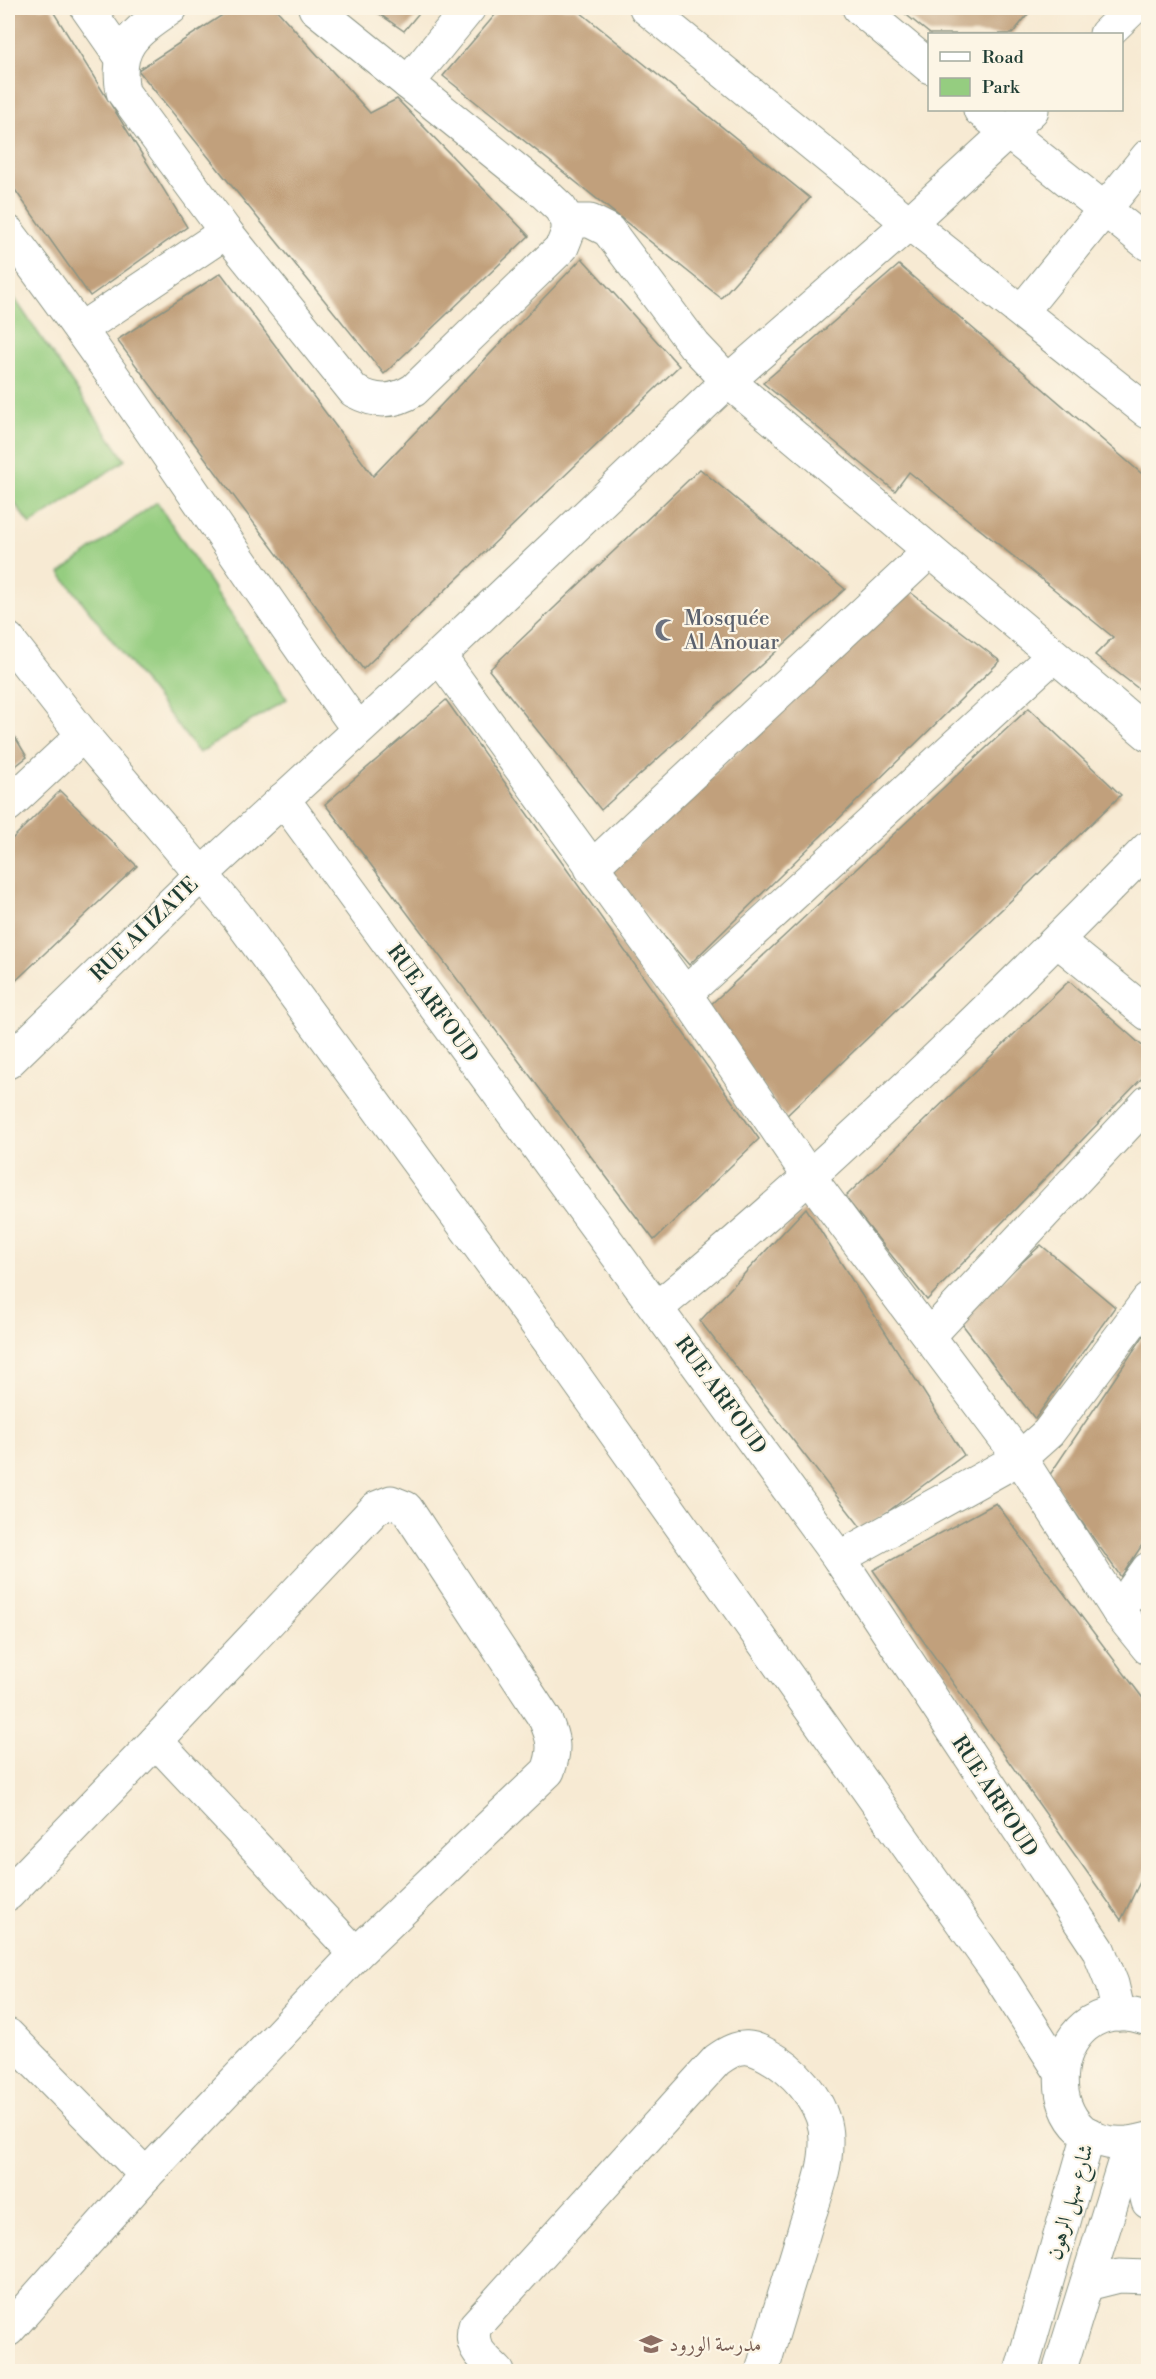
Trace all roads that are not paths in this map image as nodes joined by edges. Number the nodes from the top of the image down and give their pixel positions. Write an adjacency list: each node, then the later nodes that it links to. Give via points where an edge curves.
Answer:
1 (87, 8): 9 (street)
2 (171, 8): 9 (street, via 138,31)
3 (315, 8): 11 (street)
4 (469, 8): 11 (street)
5 (646, 8): 18 (street)
6 (859, 8): 10 (street)
7 (1133, 8): 8 (street)
8 (1107, 33)
9 (122, 58): 20 (street, via 123,92)
10 (928, 65)
11 (408, 83): 17 (street, via 541,190)
12 (981, 111): 14 (street)
13 (1031, 111): 14 (street, RUE AI IZATE)
14 (1008, 133): 16 (street); 18 (street, RUE AI IZATE)
15 (1149, 156): 16 (street)
16 (1106, 211): 21 (street); 22 (street)
17 (568, 221): 20 (street, via 562,247 529,281 414,390 385,401 369,399 354,391); 24 (street, via 590,221 608,230 694,345)
18 (909, 223): 22 (street); 24 (street, RUE AI IZATE)
19 (8, 232): 23 (street)
20 (226, 232): 23 (street)
21 (1149, 244)
22 (1022, 311): 25 (street)
23 (81, 328): 30 (street)
24 (728, 381): 26 (street); 28 (street, RUE AI IZATE)
25 (1149, 412)
26 (930, 550): 29 (street); 36 (street)
27 (8, 639): 32 (street)
28 (439, 656): 30 (street, RUE AI IZATE); 36 (street)
29 (1053, 656): 31 (street); 39 (street)
30 (358, 729): 33 (street, RUE AI IZATE)
31 (1149, 734)
32 (83, 735): 34 (street); 37 (street)
33 (283, 799): 37 (street, RUE AI IZATE); 45 (street, RUE ARFOUD)
34 (8, 805)
35 (1149, 848): 38 (street)
36 (591, 868): 39 (street)
37 (201, 875): 41 (street, RUE AI IZATE); 57 (street, via 236,915 576,1377 988,1959)
38 (1058, 940): 40 (street); 43 (street)
39 (685, 994): 43 (street)
40 (1149, 1014)
41 (8, 1062)
42 (1149, 1102): 46 (street)
43 (810, 1178): 45 (street); 46 (street)
44 (1149, 1300): 47 (street, via 1048,1433)
45 (658, 1307): 48 (street, RUE ARFOUD)
46 (928, 1336): 47 (street)
47 (1020, 1458): 48 (street); 50 (street)
48 (839, 1558): 55 (street, RUE ARFOUD, via 1098,1949 1112,1984)
49 (1149, 1569): 50 (street)
50 (1118, 1611): 51 (street)
51 (1149, 1648)
52 (156, 1741): 53 (street); 54 (street); 54 (street, via 376,1508 391,1502 406,1508 544,1719 553,1737 555,1754 548,1771)
53 (8, 1894)
54 (356, 1954): 60 (street)
55 (1137, 2010): 57 (street, via 1091,2023 1070,2044)
56 (8, 2035): 60 (street)
57 (1060, 2071): 58 (street, via 1066,2107)
58 (1089, 2134): 59 (street, via 1109,2142); 67 (street, شارع سهل الرهون)
59 (1138, 2142): 61 (street); 63 (street)
60 (146, 2175): 64 (street)
61 (1149, 2202)
62 (1149, 2277): 63 (street, via 1119,2276)
63 (1087, 2284): 68 (street)
64 (8, 2330)
65 (498, 2372): 66 (street, via 473,2344 475,2326 717,2060 734,2048 755,2048 788,2070 811,2094 823,2116 826,2139 822,2173)
66 (762, 2372)
67 (1021, 2372)
68 (1059, 2372)

